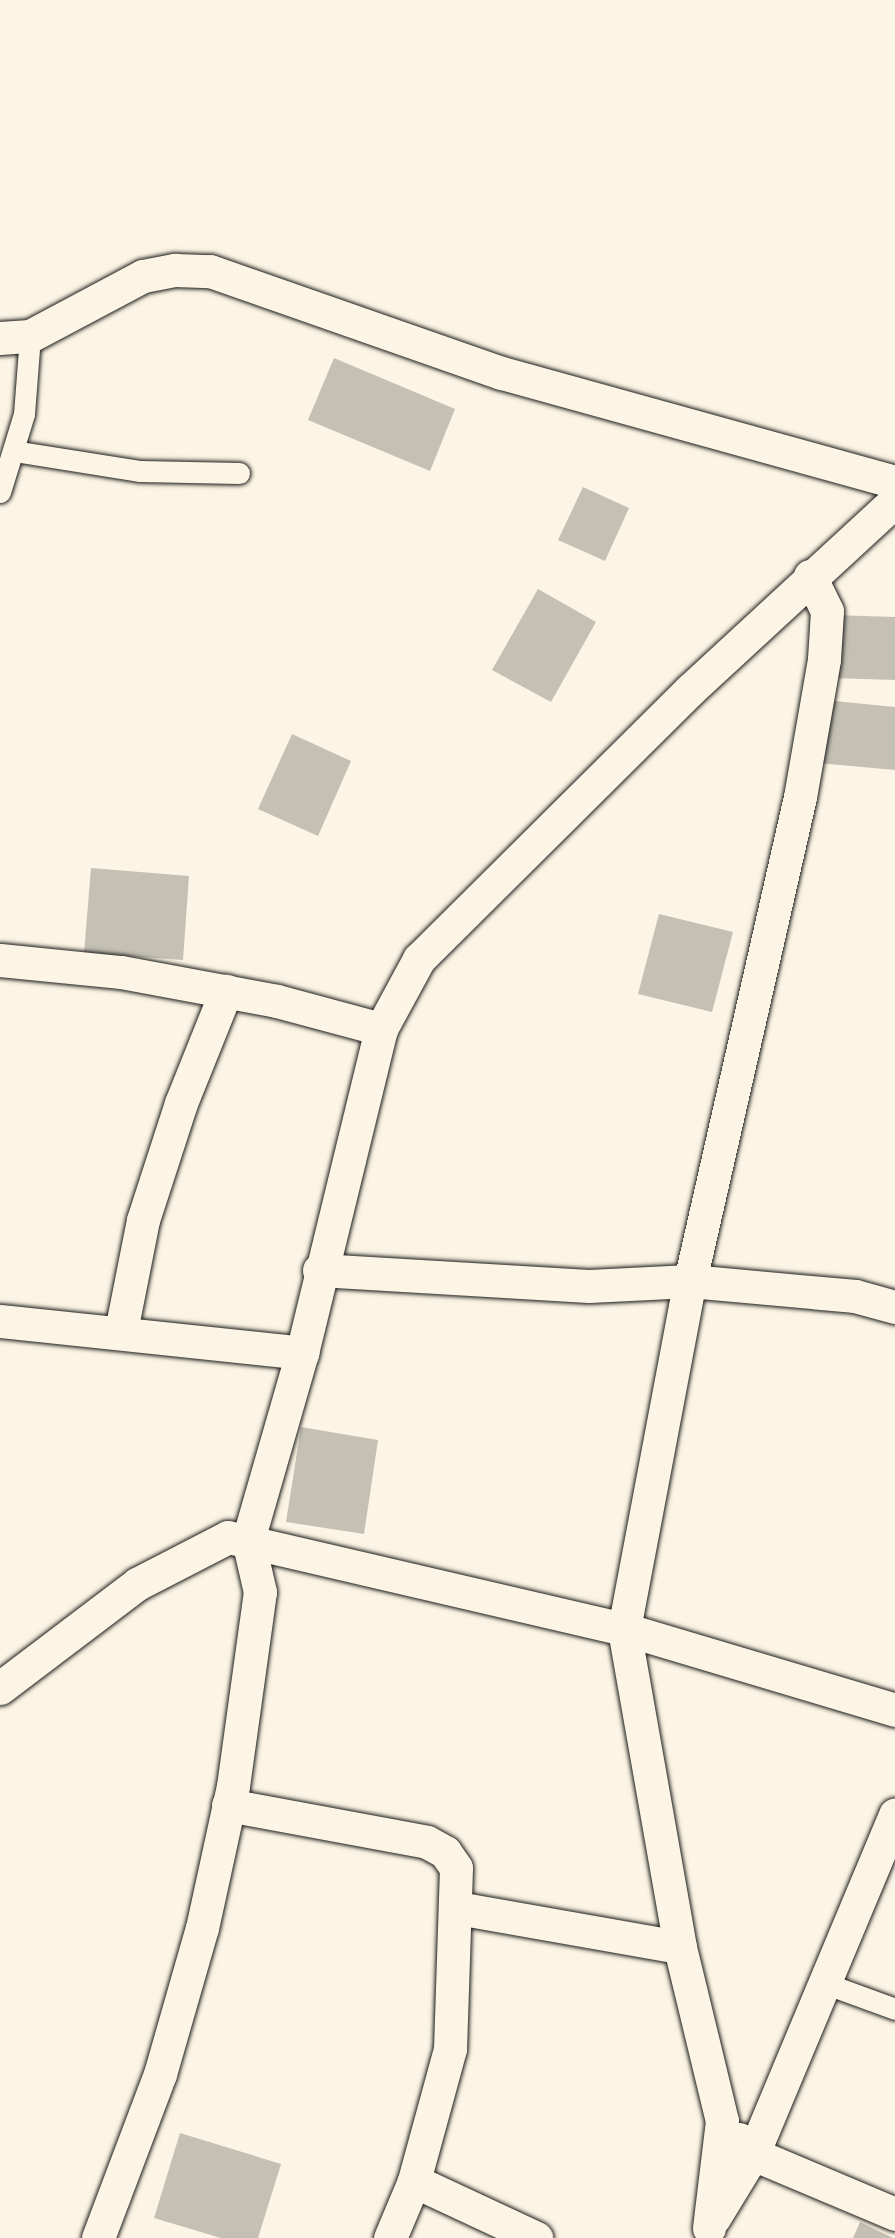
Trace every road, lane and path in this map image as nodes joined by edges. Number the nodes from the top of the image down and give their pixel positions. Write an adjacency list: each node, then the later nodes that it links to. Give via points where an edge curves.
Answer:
1 (15, 337): 2 (lane, via 24,414); 4 (street, via 143,276 175,270 210,271 502,373)
2 (14, 452): 3 (lane, via 140,471); 5 (lane)
3 (238, 474)
4 (895, 482)
5 (0, 492)
6 (895, 501): 7 (street)
7 (810, 576): 10 (street, via 419,959); 12 (street, via 827,611 822,670 800,797)
8 (0, 960): 9 (street, via 121,972)
9 (226, 991): 10 (street); 15 (street, via 181,1103 143,1220)
10 (381, 1029): 11 (street)
11 (320, 1270): 12 (street, via 589,1286); 16 (street)
12 (690, 1281): 13 (street, via 855,1296); 18 (street)
13 (895, 1307)
14 (0, 1321): 15 (street)
15 (121, 1331): 16 (street)
16 (302, 1353): 17 (street)
17 (248, 1540): 18 (street); 19 (street, via 228,1537 137,1584); 21 (street, via 260,1592)
18 (624, 1629): 20 (street); 24 (street)
19 (0, 1688)
20 (895, 1710)
21 (228, 1805): 23 (street, via 426,1842 445,1852 456,1868); 32 (street, via 202,1929 160,2074)
22 (895, 1814): 25 (street)
23 (458, 1908): 24 (street); 29 (street, via 450,2049)
24 (680, 1947): 27 (street)
25 (824, 1983): 26 (lane); 28 (street)
26 (895, 2009)
27 (722, 2121): 28 (street); 31 (street)
28 (753, 2154): 30 (street); 31 (street)
29 (414, 2181): 33 (street); 34 (street)
30 (895, 2214)
31 (706, 2233)
32 (98, 2238)
33 (390, 2238)
34 (536, 2238)

